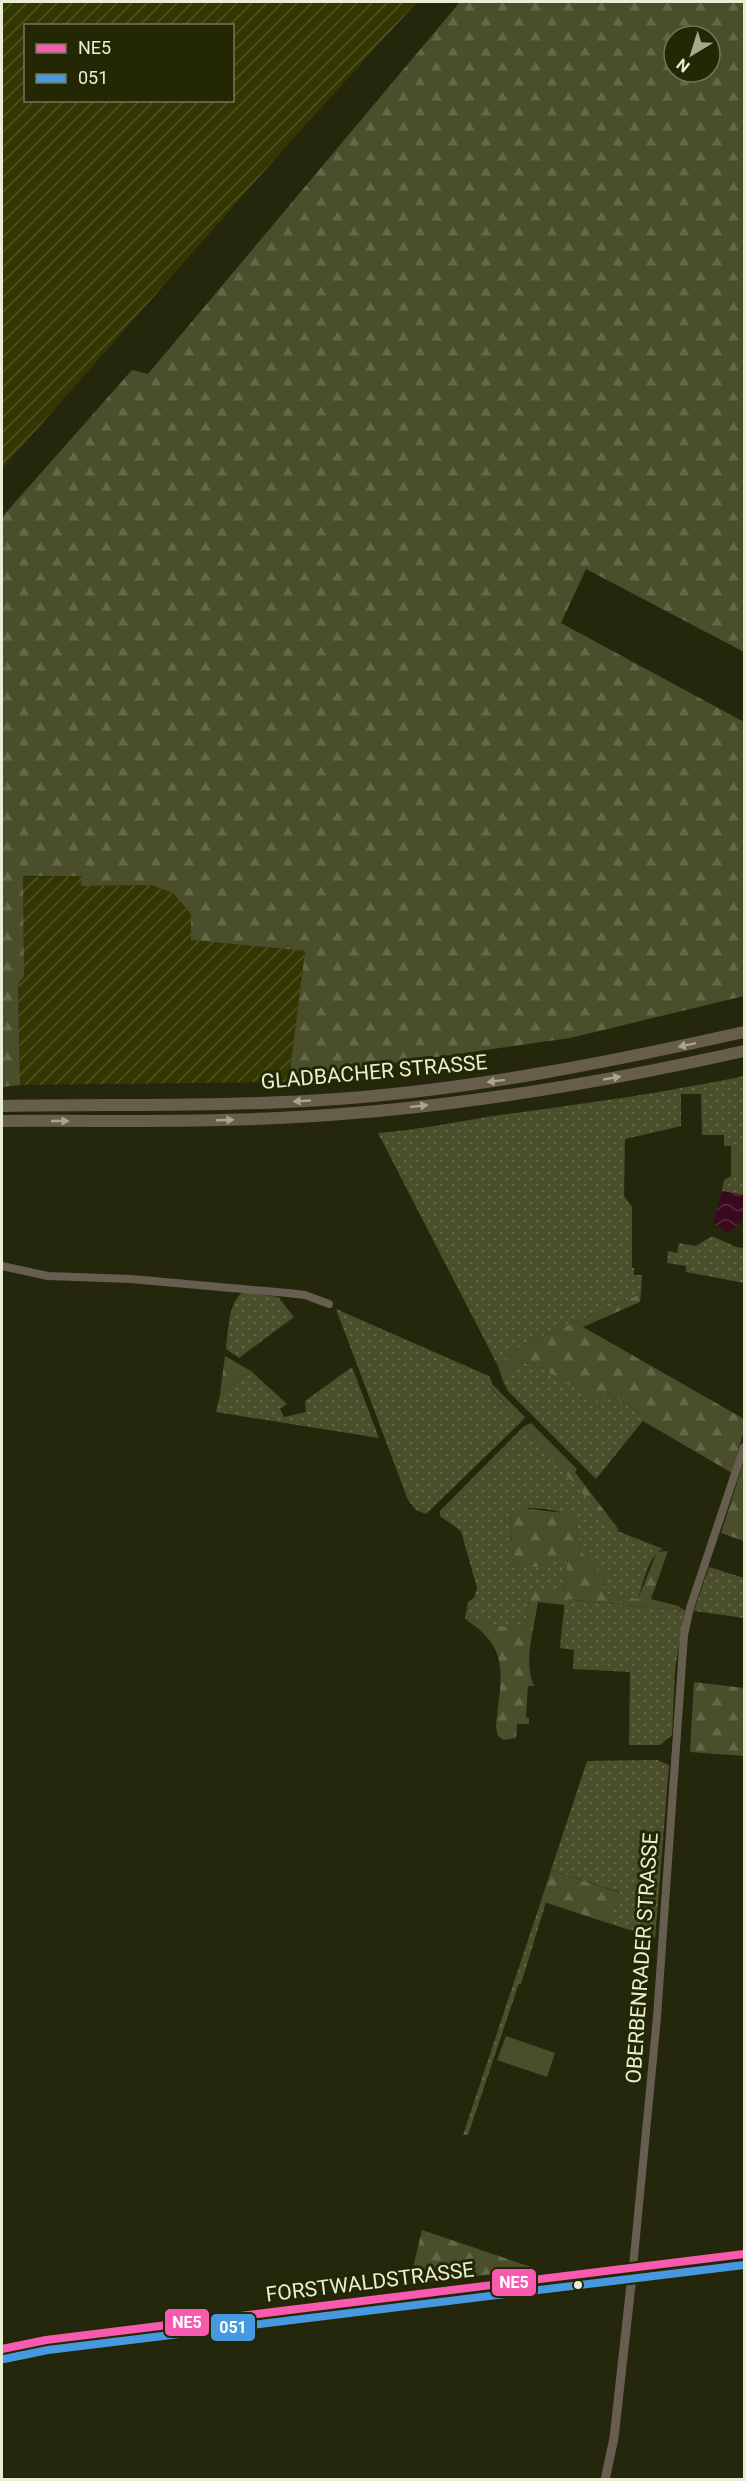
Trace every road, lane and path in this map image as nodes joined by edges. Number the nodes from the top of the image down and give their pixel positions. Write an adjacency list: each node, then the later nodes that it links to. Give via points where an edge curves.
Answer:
1 (744, 1032): 3 (main road, GLADBACHER STRASSE, one-way to 3, via 505,1080 387,1094 279,1102)
2 (744, 1051): 4 (main road, GLADBACHER STRASSE, one-way to 2, via 226,1120 389,1110 572,1085)
3 (2, 1106)
4 (2, 1121)
5 (2, 1266): 6 (street, via 48,1276 288,1293)
6 (328, 1304)
7 (744, 1447): 9 (street, OBERBENRADER STRASSE, via 684,1635 657,2017)
8 (744, 2254): 9 (street, FORSTWALDSTRASSE)
9 (633, 2267): 10 (street, FORSTWALDSTRASSE, via 46,2340); 11 (street, OBERBENRADER STRASSE, via 614,2438)
10 (2, 2349)
11 (605, 2480)

